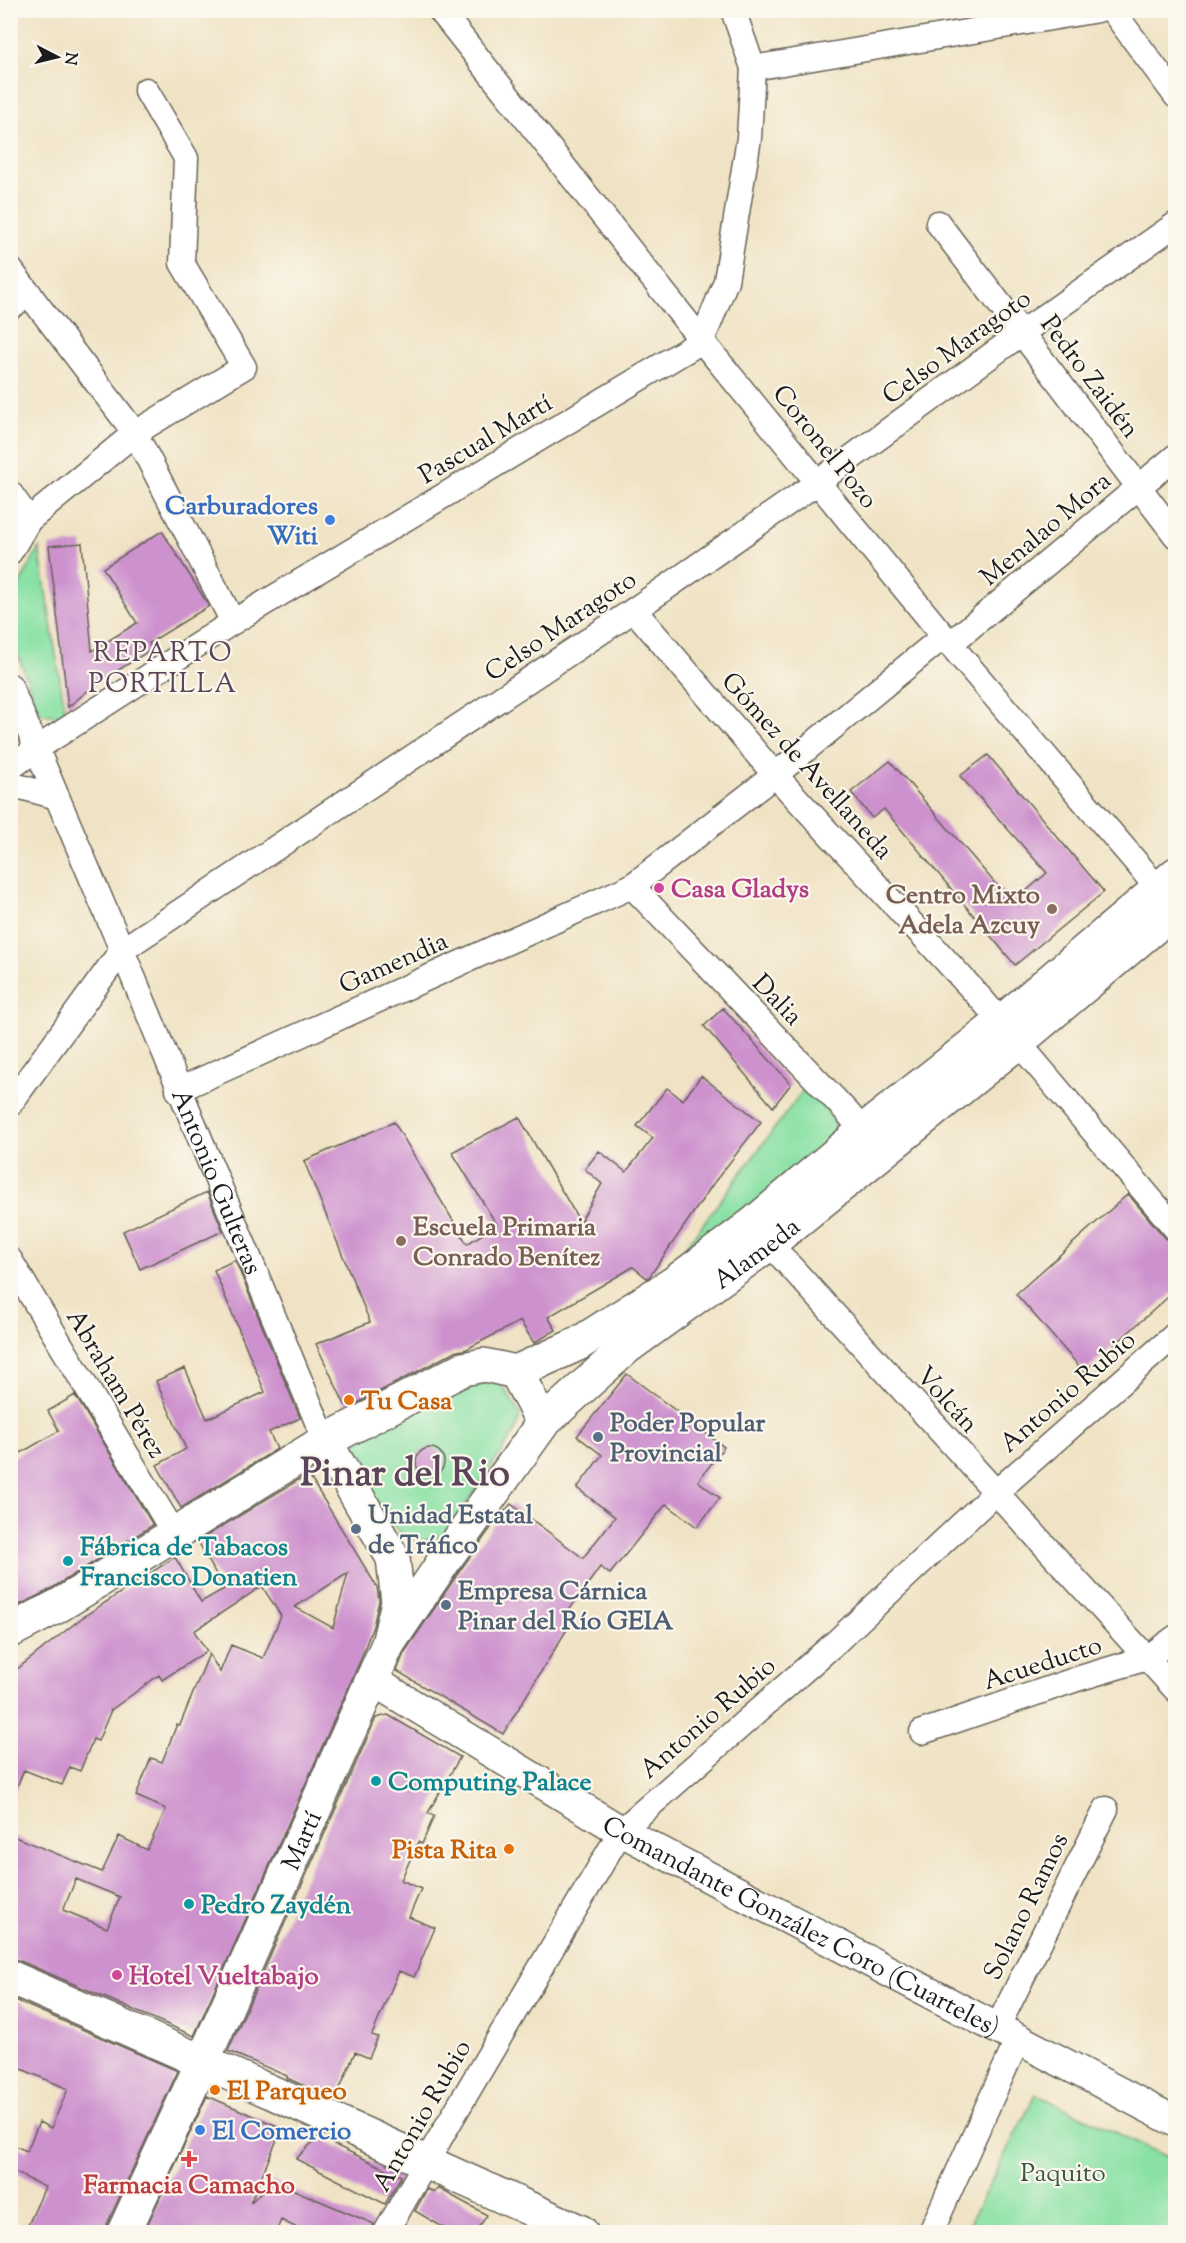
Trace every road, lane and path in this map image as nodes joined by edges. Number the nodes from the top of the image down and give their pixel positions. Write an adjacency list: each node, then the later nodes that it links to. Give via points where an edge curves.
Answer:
1 (440, 10): 13 (street, Coronel Pozo)
2 (733, 10): 5 (street)
3 (1098, 10): 5 (street)
4 (1112, 10): 7 (street)
5 (753, 68): 13 (street, via 749,138 726,281)
6 (146, 90): 14 (street, via 186,158 182,263 244,367)
7 (1176, 96)
8 (938, 223): 12 (street, Pedro Zaidén)
9 (1176, 224): 12 (street, Celso Maragoto)
10 (10, 270): 11 (street)
11 (20, 301): 14 (street)
12 (1023, 332): 16 (street, Celso Maragoto); 17 (street, Pedro Zaidén)
13 (702, 341): 16 (street, Coronel Pozo); 23 (street, Pascual Martí)
14 (135, 433): 19 (street); 23 (street)
15 (1176, 456): 17 (street, Menalao Mora)
16 (818, 482): 22 (street, Celso Maragoto); 24 (street, Coronel Pozo)
17 (1138, 487): 20 (street, Pedro Zaidén); 24 (street, Menalao Mora)
18 (10, 493): 19 (street)
19 (29, 520): 21 (street)
20 (1176, 536)
21 (10, 552)
22 (634, 610): 28 (street, Gómez de Avellaneda); 33 (street, Celso Maragoto)
23 (233, 622): 26 (street, Pascual Martí)
24 (947, 640): 28 (street, Menalao Mora); 32 (street, Coronel Pozo)
25 (10, 686): 26 (street, Antonio Gulteras)
26 (36, 749): 27 (street, Pascual Martí); 30 (street, Antonio Gulteras)
27 (10, 768)
28 (775, 775): 31 (street, Menalao Mora); 34 (street, Gómez de Avellaneda)
29 (10, 783): 30 (street)
30 (57, 797): 33 (street, Antonio Gulteras)
31 (632, 886): 35 (street, Gamendia); 37 (street, Dalia)
32 (1172, 899): 34 (main road, Alameda)
33 (122, 950): 35 (street, Antonio Gulteras); 36 (street, Celso Maragoto)
34 (1009, 1033): 37 (main road, Alameda); 38 (street, Gómez de Avellaneda)
35 (178, 1090): 44 (street, Antonio Gulteras)
36 (10, 1104)
37 (873, 1142): 39 (main road, Alameda)
38 (1176, 1229)
39 (761, 1234): 42 (main road, Alameda, via 578,1344); 43 (main road, Alameda); 45 (street, Volcán)
40 (10, 1260): 46 (street, Abraham Pérez)
41 (1176, 1334): 45 (street, Antonio Rubio)
42 (516, 1372): 43 (main road); 44 (main road, via 484,1365 463,1369)
43 (543, 1423): 48 (main road, Alameda)
44 (325, 1441): 46 (main road); 47 (main road, Antonio Gulteras)
45 (995, 1493): 54 (street, Volcán); 59 (street, Antonio Rubio, via 835,1643)
46 (175, 1535): 49 (main road)
47 (393, 1558): 48 (main road, via 417,1565); 52 (main road, Antonio Gulteras, via 398,1602)
48 (446, 1558): 52 (main road, Alameda)
49 (58, 1606): 50 (main road); 53 (main road)
50 (10, 1631)
51 (1176, 1637): 54 (street, Acueducto)
52 (388, 1644): 55 (main road, Martí)
53 (10, 1655)
54 (1147, 1658): 56 (street, Volcán); 57 (street, Acueducto)
55 (372, 1680): 59 (street, Comandante González Coro (Cuarteles)); 62 (main road, Martí)
56 (1176, 1690)
57 (922, 1732)
58 (1106, 1809): 61 (street, Solano Ramos)
59 (621, 1831): 61 (street, Comandante González Coro (Cuarteles)); 64 (street, Antonio Rubio)
60 (10, 1977): 62 (main road)
61 (1008, 2033): 63 (street, Comandante González Coro (Cuarteles)); 69 (street, Solano Ramos)
62 (202, 2063): 64 (main road); 66 (main road, Martí)
63 (1176, 2122)
64 (426, 2162): 65 (main road); 67 (street, Antonio Rubio)
65 (548, 2224): 68 (main road)
66 (124, 2232)
67 (386, 2232)
68 (580, 2232)
69 (931, 2232)

